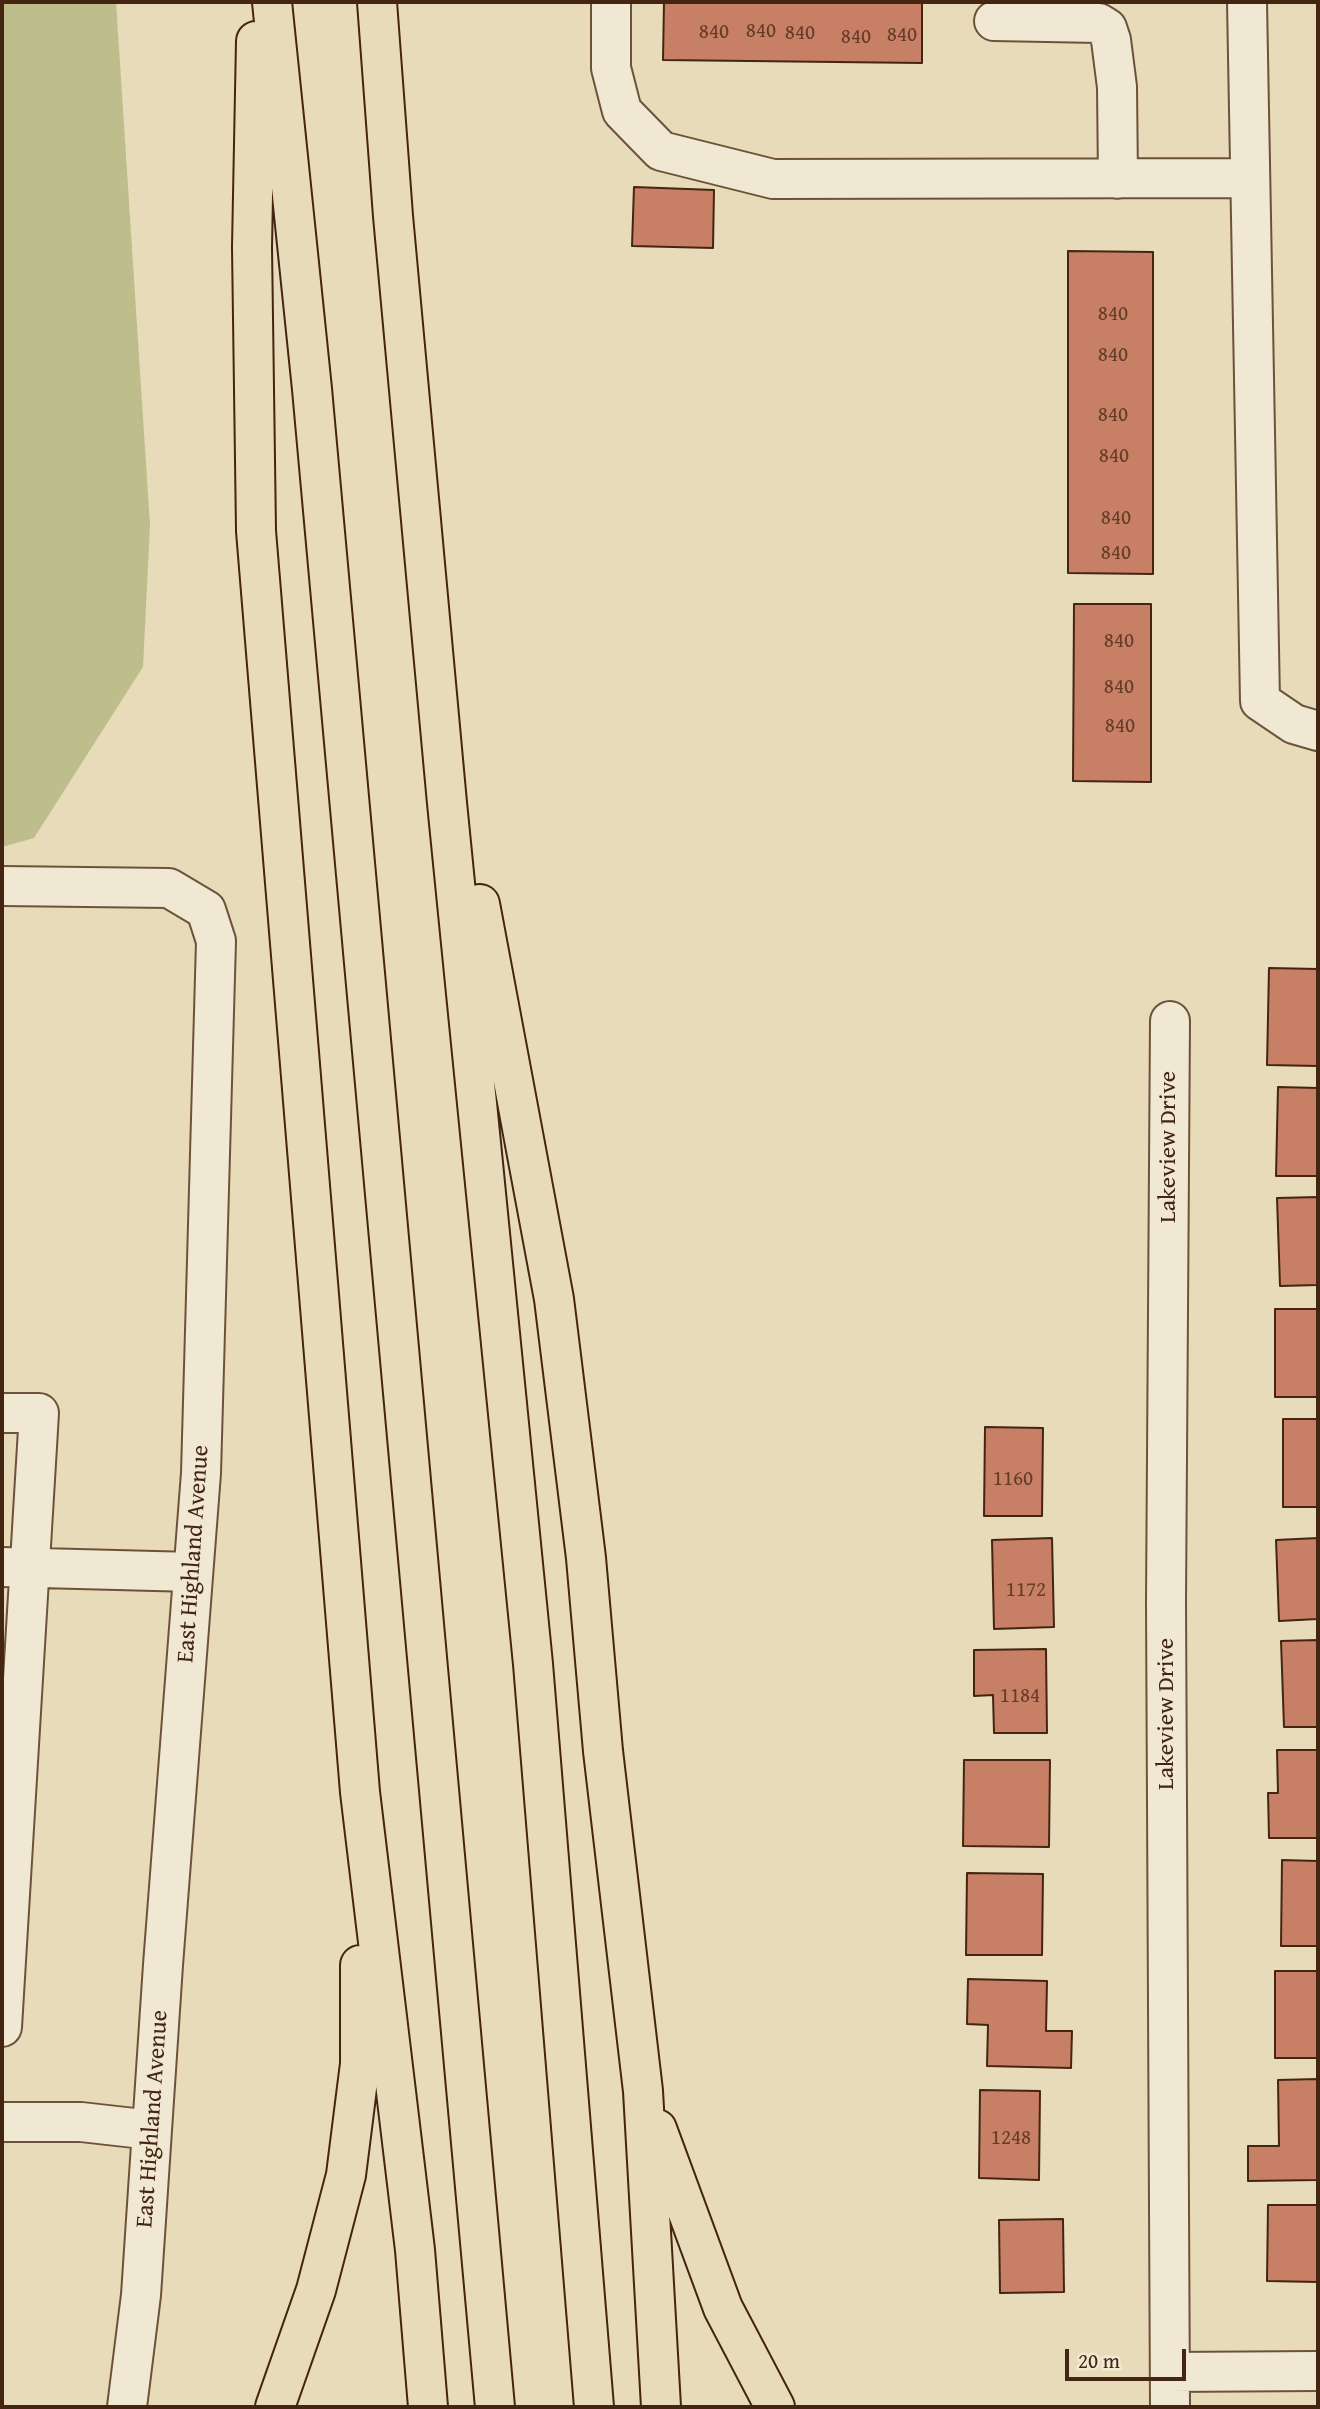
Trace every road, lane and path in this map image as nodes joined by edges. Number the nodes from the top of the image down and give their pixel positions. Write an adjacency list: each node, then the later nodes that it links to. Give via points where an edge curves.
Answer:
1 (257, 2): 16 (highway, via 252,247 256,531)
2 (272, 2): 27 (highway, via 312,389)
3 (377, 2): 9 (highway)
4 (611, 2): 8 (street, via 611,68 622,111 661,151 773,179)
5 (1247, 2): 7 (street)
6 (994, 21): 8 (street, via 1099,23 1107,28 1117,87)
7 (1250, 178): 8 (street); 10 (street, via 1260,701 1294,724)
8 (1118, 179)
9 (436, 672): 19 (highway, via 554,1299); 28 (highway, via 533,1664)
10 (1318, 731)
11 (2, 886): 15 (street, East Highland Avenue, via 169,888 206,910 216,941 201,1473)
12 (1170, 1021): 23 (street, Lakeview Drive, via 1166,1614)
13 (2, 1413): 14 (street, via 39,1413)
14 (16, 1567): 15 (street); 17 (street)
15 (193, 1573): 21 (street, East Highland Avenue)
16 (360, 1792): 25 (highway, via 360,2064 346,2175 316,2290); 26 (highway, via 415,2250)
17 (3, 1982): 18 (street)
18 (2, 2027)
19 (643, 2091): 29 (highway); 30 (highway, via 723,2308)
20 (2, 2122): 21 (street, via 81,2122)
21 (152, 2130): 24 (street, East Highland Avenue, via 141,2295)
22 (1318, 2371): 23 (street)
23 (1170, 2389)
24 (127, 2407)
25 (275, 2407)
26 (429, 2407)
27 (495, 2407)
28 (594, 2407)
29 (661, 2407)
30 (775, 2407)

